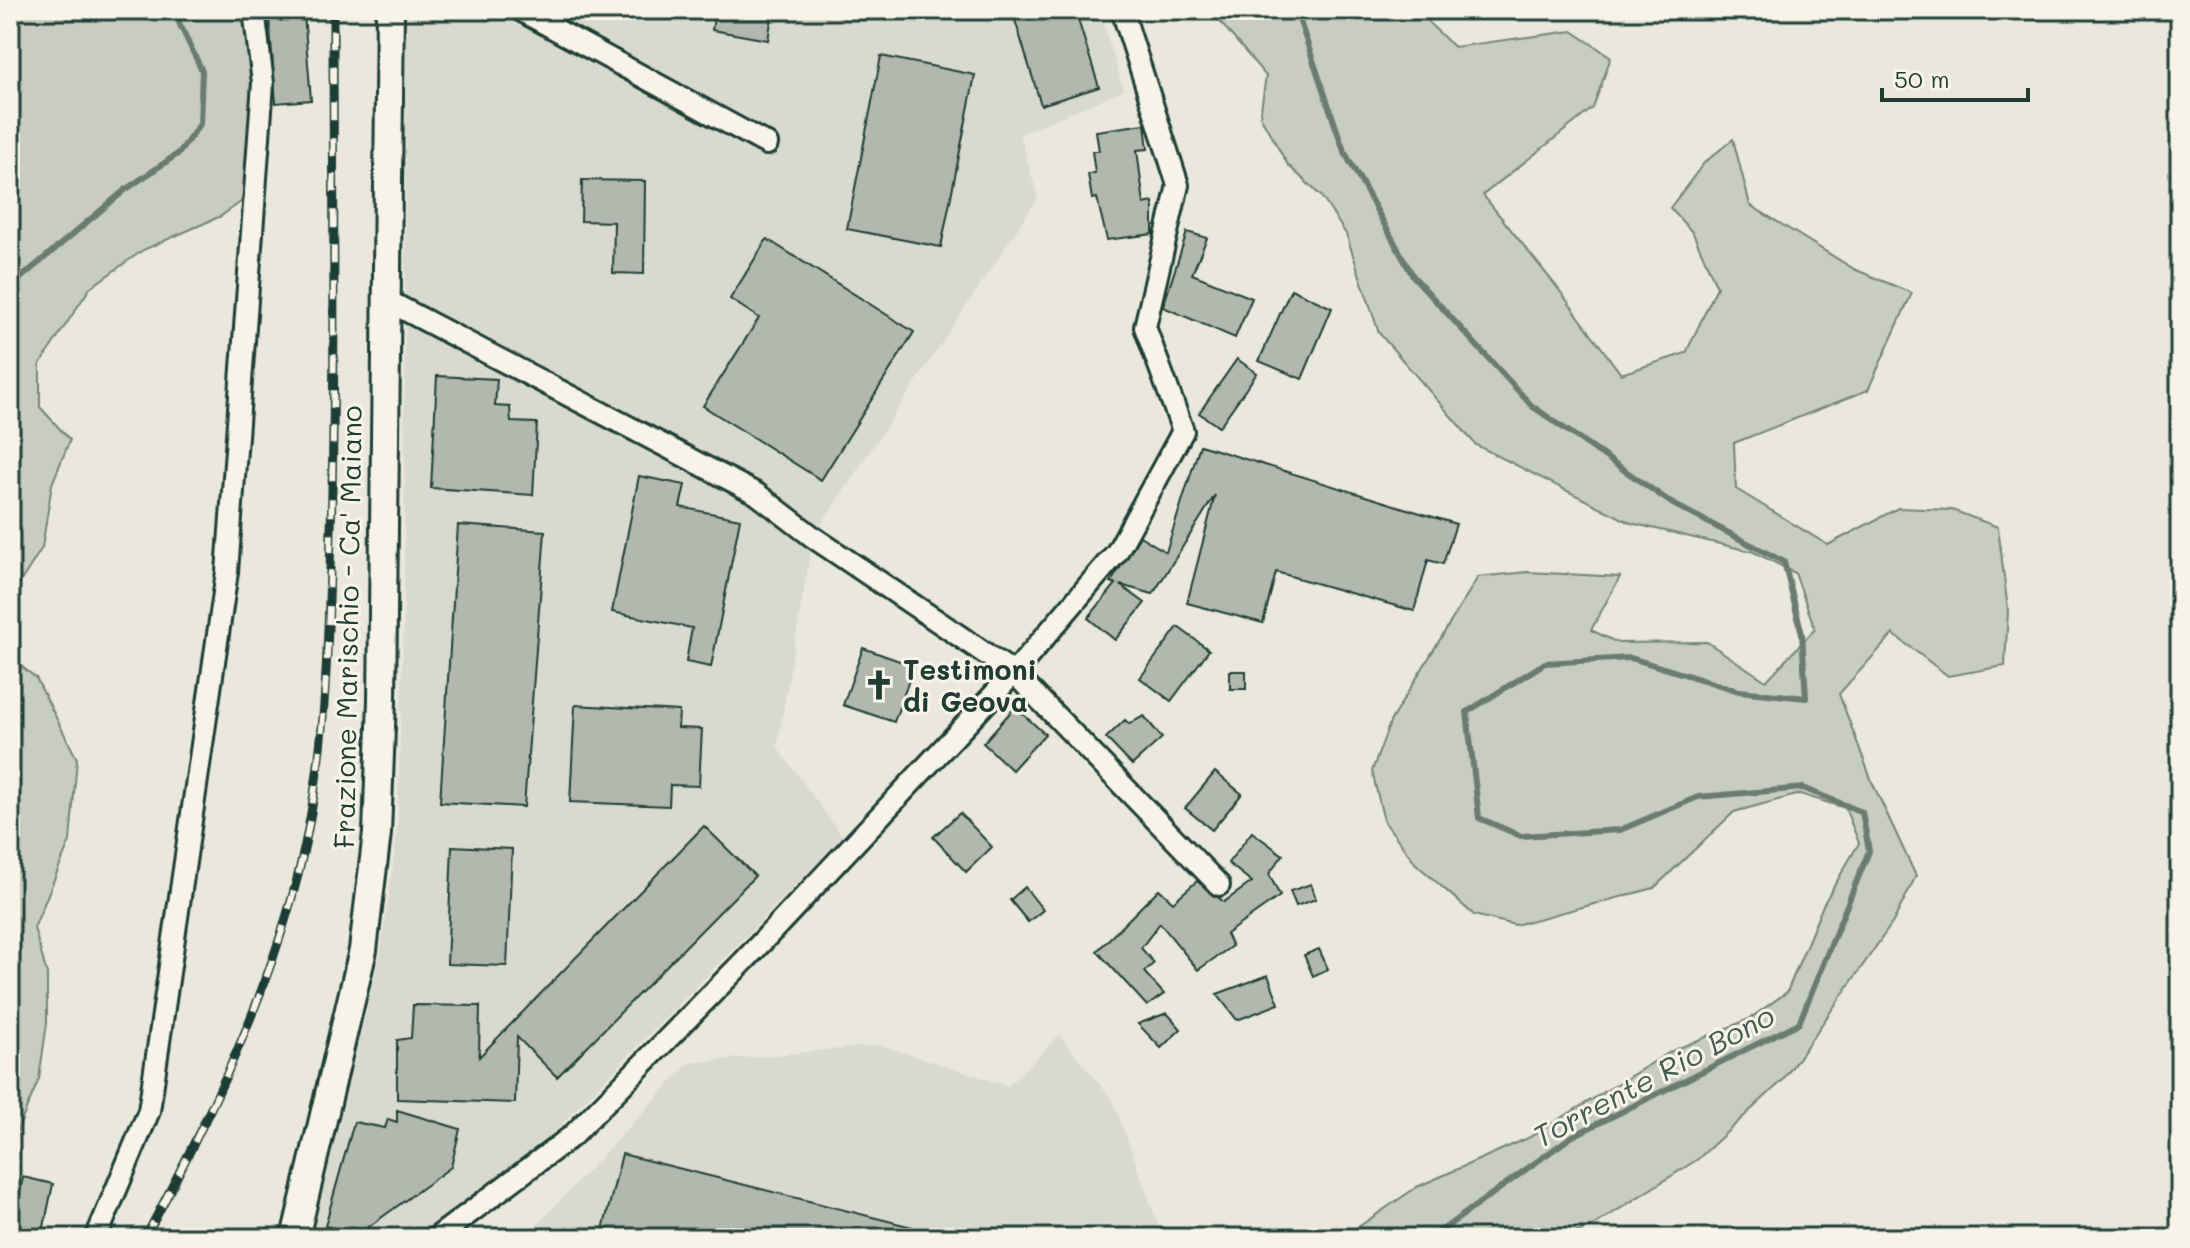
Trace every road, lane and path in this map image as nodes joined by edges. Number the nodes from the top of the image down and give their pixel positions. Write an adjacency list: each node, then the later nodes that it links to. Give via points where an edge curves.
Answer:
1 (254, 10): 9 (street, via 263,83 227,572 149,1111)
2 (390, 10): 6 (main road, Frazione Marischio - Ca' Maiano)
3 (520, 10): 5 (street)
4 (1122, 10): 7 (street, via 1178,185 1145,327 1183,431 1117,552)
5 (767, 144)
6 (386, 300): 7 (street, via 757,494); 10 (main road, Frazione Marischio - Ca' Maiano, via 377,833 363,950)
7 (1014, 673): 8 (street); 11 (street, via 572,1136)
8 (1219, 885)
9 (96, 1238)
10 (295, 1238)
11 (436, 1238)

